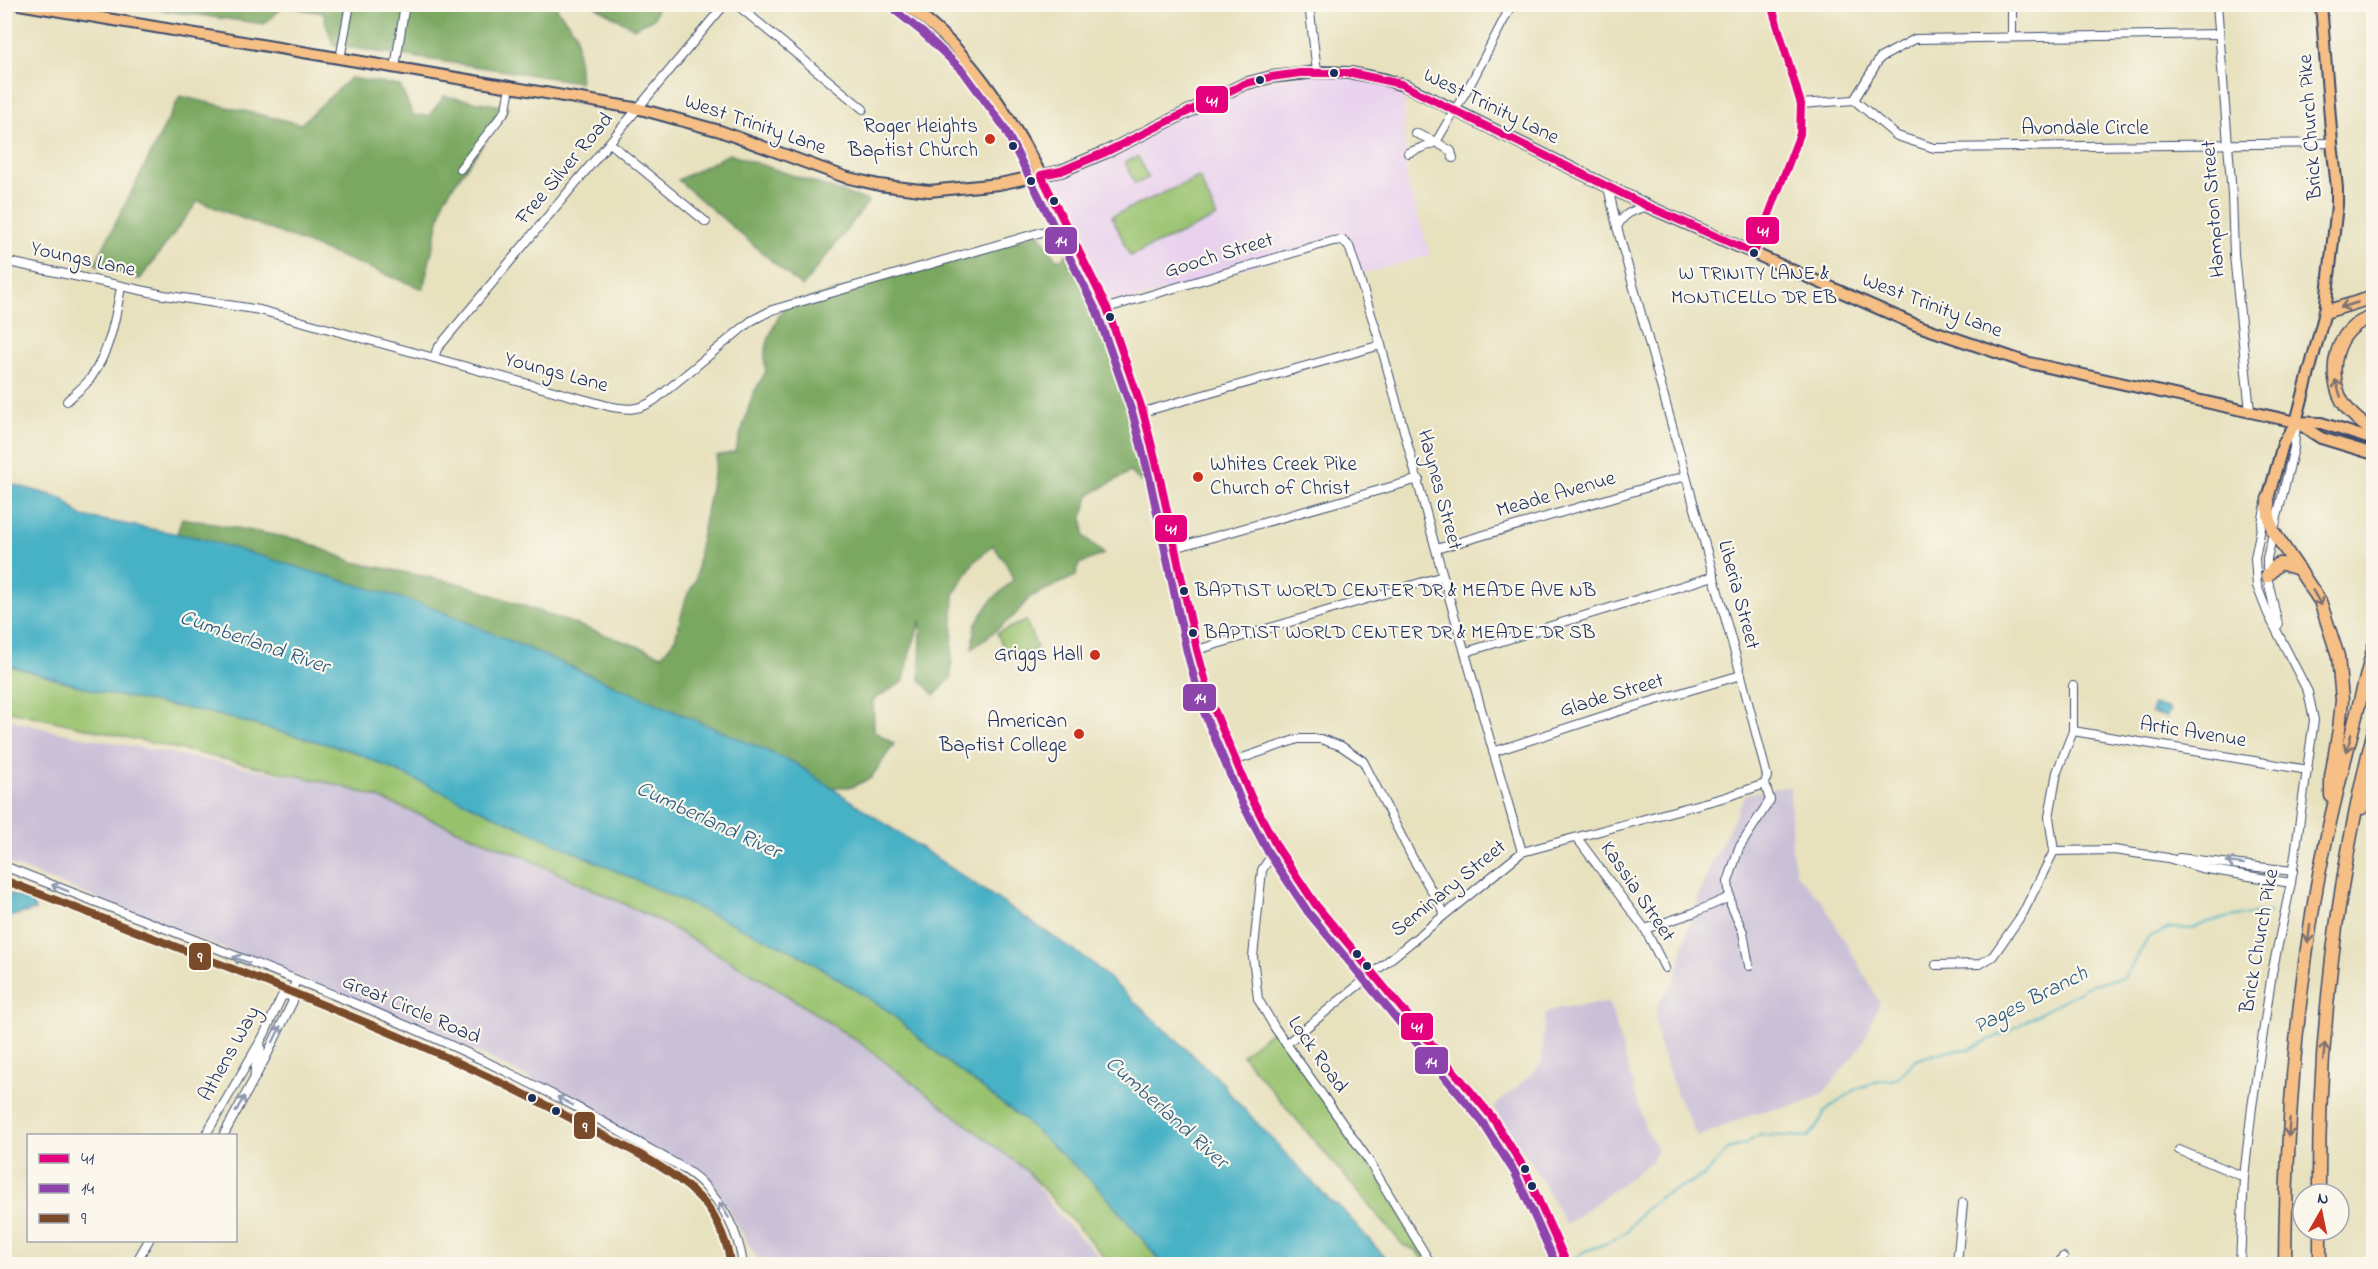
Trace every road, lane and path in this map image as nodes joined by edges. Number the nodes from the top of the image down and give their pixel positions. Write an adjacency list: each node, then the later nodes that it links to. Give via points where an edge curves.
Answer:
1 (19, 4): 14 (main road, West Trinity Lane)
2 (350, 4): 17 (street)
3 (388, 4): 13 (street)
4 (725, 4): 23 (street, Free Silver Road)
5 (736, 4): 24 (street)
6 (904, 4): 34 (main road, via 971,64 1013,122)
7 (1309, 4): 19 (street)
8 (1512, 4): 25 (street)
9 (1771, 4): 22 (street)
10 (2012, 4): 16 (street)
11 (2217, 4): 15 (street, Hampton Street)
12 (2321, 4): 29 (main road, Brick Church Pike)
13 (405, 6): 18 (street)
14 (62, 8): 17 (main road, West Trinity Lane)
15 (2219, 34): 16 (street); 30 (street, Hampton Street)
16 (2013, 37): 21 (street, via 1915,39 1880,58)
17 (340, 58): 18 (main road, West Trinity Lane)
18 (395, 68): 20 (main road, West Trinity Lane)
19 (1317, 72): 25 (main road, West Trinity Lane, via 1352,73 1401,84); 34 (main road, West Trinity Lane, via 1271,76 1244,84 1106,152)
20 (510, 86): 23 (main road, West Trinity Lane); 33 (street, via 506,110)
21 (1854, 100): 22 (street); 30 (street, Avondale Circle, via 1897,136 1934,148)
22 (1801, 104): 41 (street, via 1800,134)
23 (640, 109): 28 (street, Free Silver Road); 34 (main road, West Trinity Lane, via 720,131 845,177 879,185 929,190)
24 (863, 109)
25 (1453, 110): 27 (street); 35 (main road, West Trinity Lane)
26 (1414, 133): 27 (street)
27 (1436, 142): 31 (street); 32 (street, via 1451,151)
28 (610, 143): 37 (street); 49 (street, Free Silver Road, via 437,349)
29 (2332, 144): 30 (street, Avondale Circle); 46 (main road, Brick Church Pike, via 2337,188)
30 (2228, 146): 51 (street, Hampton Street, via 2234,255)
31 (1408, 153)
32 (1453, 158)
33 (460, 169)
34 (1041, 176): 38 (street)
35 (1608, 187): 36 (main road, West Trinity Lane); 39 (street, Liberia Street)
36 (1647, 206): 39 (street, via 1622,216); 41 (main road, West Trinity Lane)
37 (706, 222)
38 (1066, 225): 45 (street); 49 (street, Youngs Lane, via 772,310 751,321 640,408 608,406)
39 (1617, 227): 57 (street, Liberia Street)
40 (1342, 240): 45 (street, Gooch Street); 48 (street, Haynes Street, via 1349,246)
41 (1754, 253): 51 (main road, West Trinity Lane, via 1916,325 2009,357)
42 (4, 261): 43 (street, Youngs Lane)
43 (121, 287): 49 (street, Youngs Lane, via 260,310); 50 (street, via 105,354 89,380)
44 (2373, 297): 46 (highway, one-way to 46)
45 (1107, 308): 52 (street)
46 (2325, 312): 53 (main road, Brick Church Pike)
47 (2373, 317): 54 (highway, one-way to 47, via 2346,407 2334,363 2345,336 2365,318)
48 (1381, 345): 52 (street); 58 (street, Haynes Street)
49 (434, 358)
50 (67, 401)
51 (2250, 411): 53 (main road, West Trinity Lane)
52 (1143, 412): 61 (street)
53 (2296, 422): 55 (main road, West Trinity Lane, via 2321,423); 56 (main road, West Trinity Lane, via 2321,438); 59 (main road, Brick Church Pike, via 2283,444); 60 (street, Brick Church Pike, via 2294,448)
54 (2373, 432)
55 (2373, 440)
56 (2373, 454)
57 (1686, 476): 62 (street, Meade Avenue); 65 (street, Liberia Street)
58 (1419, 479): 61 (street); 62 (street, Haynes Street)
59 (2268, 499): 60 (highway); 67 (street, Brick Church Pike, via 2255,558 2257,586)
60 (2273, 531): 63 (highway); 66 (street, Brick Church Pike)
61 (1174, 548): 69 (street)
62 (1436, 549): 64 (street, Haynes Street)
63 (2299, 569): 66 (highway, via 2278,564); 80 (highway, one-way to 80, via 2320,601 2338,656 2339,729 2331,777)
64 (1443, 576): 69 (street); 70 (street, Haynes Street)
65 (1714, 576): 70 (street); 71 (street, Liberia Street)
66 (2267, 576): 67 (street, Brick Church Pike)
67 (2279, 632): 77 (street, Brick Church Pike, via 2308,692 2314,720)
68 (2373, 646): 80 (highway, one-way to 80)
69 (1197, 650): 76 (street, via 1213,707)
70 (1466, 652): 75 (street, Haynes Street)
71 (1741, 675): 75 (street, Glade Street); 79 (street, Liberia Street, via 1767,776)
72 (2073, 686): 74 (street)
73 (2373, 730): 82 (highway)
74 (2073, 731): 77 (street, Artic Avenue); 84 (street, via 2057,772 2049,817)
75 (1493, 752): 85 (street, Haynes Street)
76 (1234, 760): 83 (street); 92 (street, via 1298,739 1322,739 1363,761)
77 (2308, 770): 88 (street, Brick Church Pike)
78 (2373, 776): 82 (highway)
79 (1765, 784): 81 (street, Seminary Street); 91 (street, Liberia Street, via 1770,800 1739,848 1728,882)
80 (2330, 819): 118 (highway, one-way to 118, via 2311,923 2293,1071)
81 (1577, 837): 85 (street, Seminary Street); 93 (street, Kassia Street)
82 (2350, 843): 107 (highway, one-way to 82, via 2322,1064 2332,949)
83 (1277, 847): 97 (street, via 1316,905); 101 (street, Lock Road, via 1262,870 1253,957 1258,999)
84 (2054, 851): 86 (street, via 2114,850); 94 (street, via 2023,913 1993,956 1980,964)
85 (1522, 852): 92 (street, Seminary Street)
86 (2168, 858): 88 (street, one-way to 86); 90 (street, via 2201,868)
87 (4, 866): 98 (street, Great Circle Road, one-way to 87)
88 (2293, 871): 90 (street, Brick Church Pike)
89 (4, 880): 99 (street, Great Circle Road)
90 (2290, 883): 106 (street, Brick Church Pike, via 2269,993)
91 (1730, 897): 93 (street); 95 (street, Liberia Street, via 1743,932)
92 (1445, 914): 97 (street, Seminary Street)
93 (1645, 929): 96 (street, Kassia Street)
94 (1936, 964)
95 (1749, 966)
96 (1665, 968)
97 (1372, 974): 101 (street, Seminary Street); 115 (street, via 1492,1117 1524,1168)
98 (296, 981): 99 (street, Athens Way); 113 (street, Great Circle Road, one-way to 98, via 735,1230 723,1207 680,1167 598,1119 481,1059)
99 (291, 994): 100 (street, Athens Way, via 282,996); 102 (street, Athens Way, one-way to 99, via 293,1001); 112 (street, Great Circle Road, via 494,1078 672,1176 697,1195 713,1214 723,1233)
100 (260, 1042): 102 (street); 103 (street, Athens Way)
101 (1286, 1044): 114 (street, Lock Road, via 1367,1158)
102 (255, 1077): 104 (street, Athens Way, one-way to 102)
103 (206, 1134)
104 (223, 1134)
105 (2179, 1150): 106 (street)
106 (2244, 1177): 117 (street, Brick Church Pike)
107 (2319, 1182)
108 (1963, 1203): 116 (street)
109 (148, 1242): 111 (street)
110 (2320, 1242): 119 (highway)
111 (135, 1264)
112 (730, 1264)
113 (743, 1264)
114 (1431, 1264)
115 (1567, 1264)
116 (1956, 1264)
117 (2240, 1264)
118 (2285, 1264)
119 (2320, 1264)

